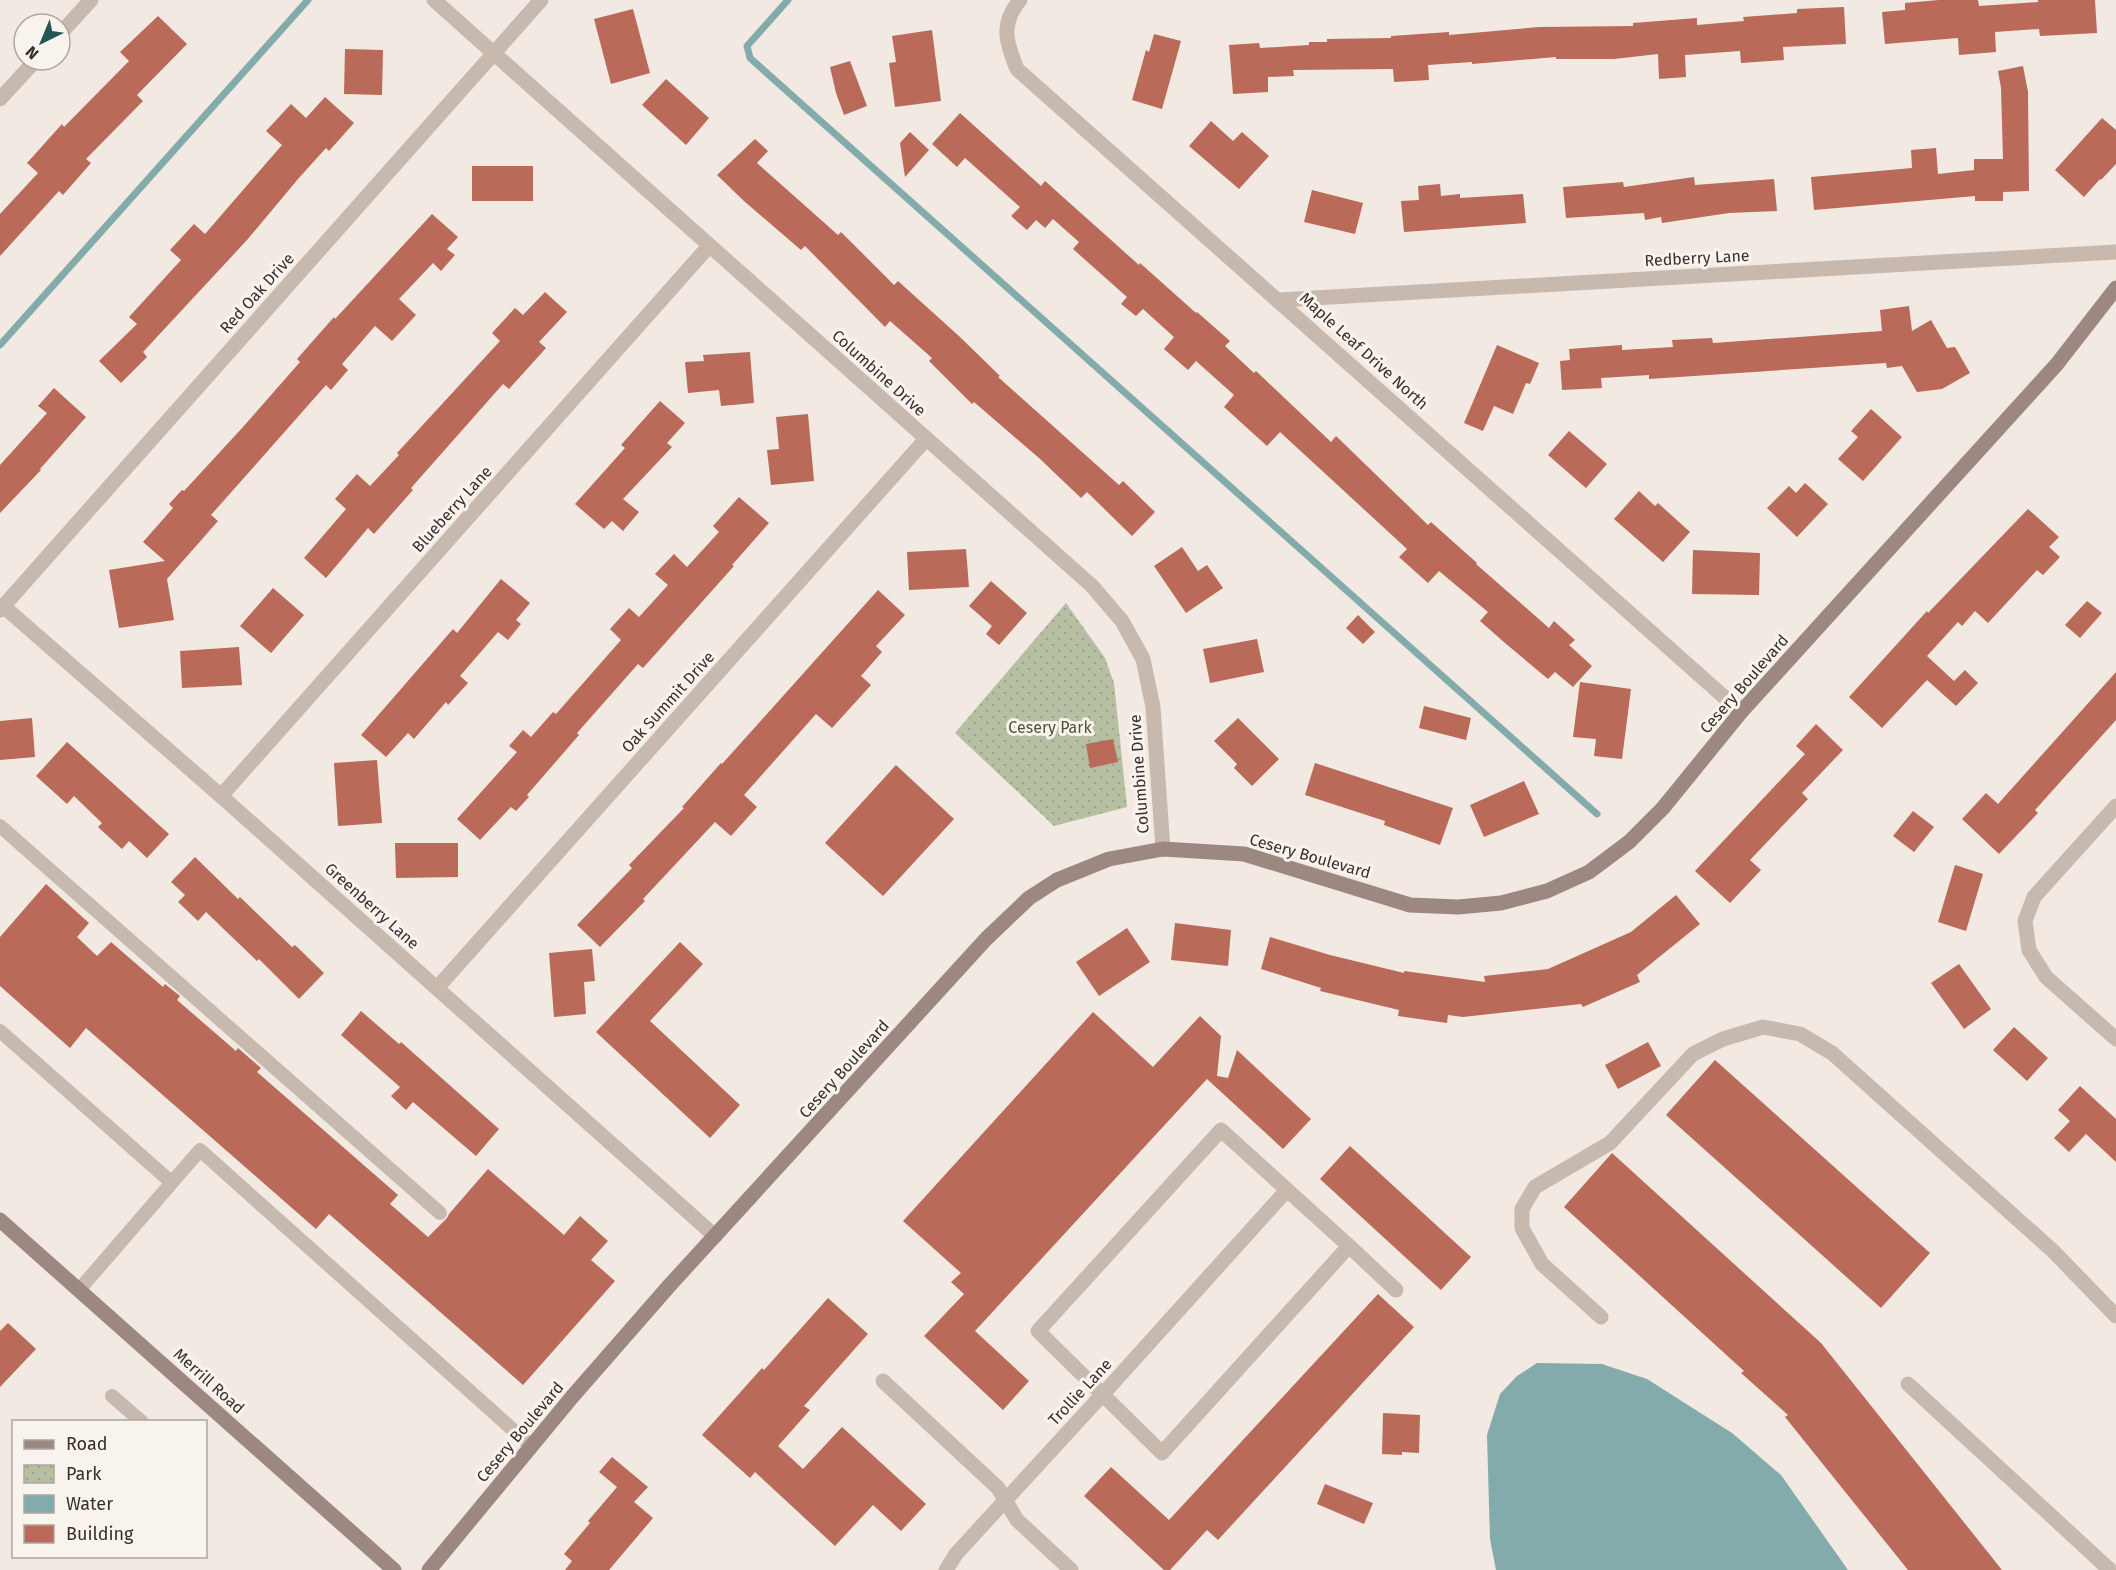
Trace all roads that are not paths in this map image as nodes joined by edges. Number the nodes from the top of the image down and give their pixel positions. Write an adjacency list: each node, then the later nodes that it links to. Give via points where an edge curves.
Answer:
1 (91, 0): 5 (street)
2 (434, 0): 6 (street, Columbine Drive)
3 (541, 0): 6 (street, Red Oak Drive)
4 (1020, 0): 12 (street, Maple Leaf Drive North, via 1006,24 1008,48 1017,69)
5 (72, 21)
6 (493, 54): 9 (street, Columbine Drive); 14 (street, Red Oak Drive)
7 (25, 72): 8 (street)
8 (0, 99)
9 (709, 246): 13 (street, Columbine Drive); 16 (street, Blueberry Lane)
10 (2116, 252): 12 (street, Redberry Lane)
11 (2116, 288): 15 (main road, Cesery Boulevard, via 2057,364)
12 (1280, 300): 15 (street, Maple Leaf Drive North)
13 (926, 439): 19 (street, Columbine Drive, via 1092,586 1122,621 1143,659 1153,707); 20 (street, Oak Summit Drive)
14 (2, 608): 16 (street, Greenberry Lane)
15 (1741, 712): 19 (main road, Cesery Boulevard, via 1663,808 1629,842 1589,872 1547,891 1501,903 1458,907 1410,905 1244,854)
16 (221, 796): 20 (street, Greenberry Lane)
17 (2116, 806): 22 (street, via 2034,897 2025,921 2029,950 2046,977)
18 (0, 826): 25 (lane)
19 (1163, 849): 27 (main road, Cesery Boulevard, via 1109,859 1057,880 1029,898 986,939)
20 (437, 988): 27 (street, Greenberry Lane)
21 (0, 1030): 23 (lane)
22 (2116, 1039)
23 (171, 1182): 29 (lane); 38 (lane, via 200,1150)
24 (1287, 1190): 28 (street); 35 (street, Trollie Lane); 35 (street, via 1221,1130 1038,1331)
25 (440, 1213)
26 (0, 1220): 29 (main road, Merrill Road)
27 (716, 1236): 38 (main road, Cesery Boulevard)
28 (1349, 1246): 30 (street); 35 (street, via 1162,1453)
29 (79, 1290): 40 (main road, Merrill Road)
30 (1396, 1290)
31 (2116, 1316): 32 (street, via 2053,1251 1832,1053 1800,1034 1763,1027 1723,1039 1693,1054 1610,1143 1534,1186 1522,1209 1522,1228 1542,1264)
32 (1600, 1317)
33 (883, 1381): 39 (street, via 998,1488)
34 (1908, 1384): 44 (street)
35 (1103, 1395): 39 (street, Trollie Lane)
36 (112, 1396): 37 (lane)
37 (140, 1420)
38 (531, 1446): 41 (main road, Cesery Boulevard)
39 (1004, 1501): 42 (street, Trollie Lane); 43 (street, via 1017,1520)
40 (394, 1570)
41 (429, 1570)
42 (946, 1570)
43 (1071, 1570)
44 (2110, 1570)

